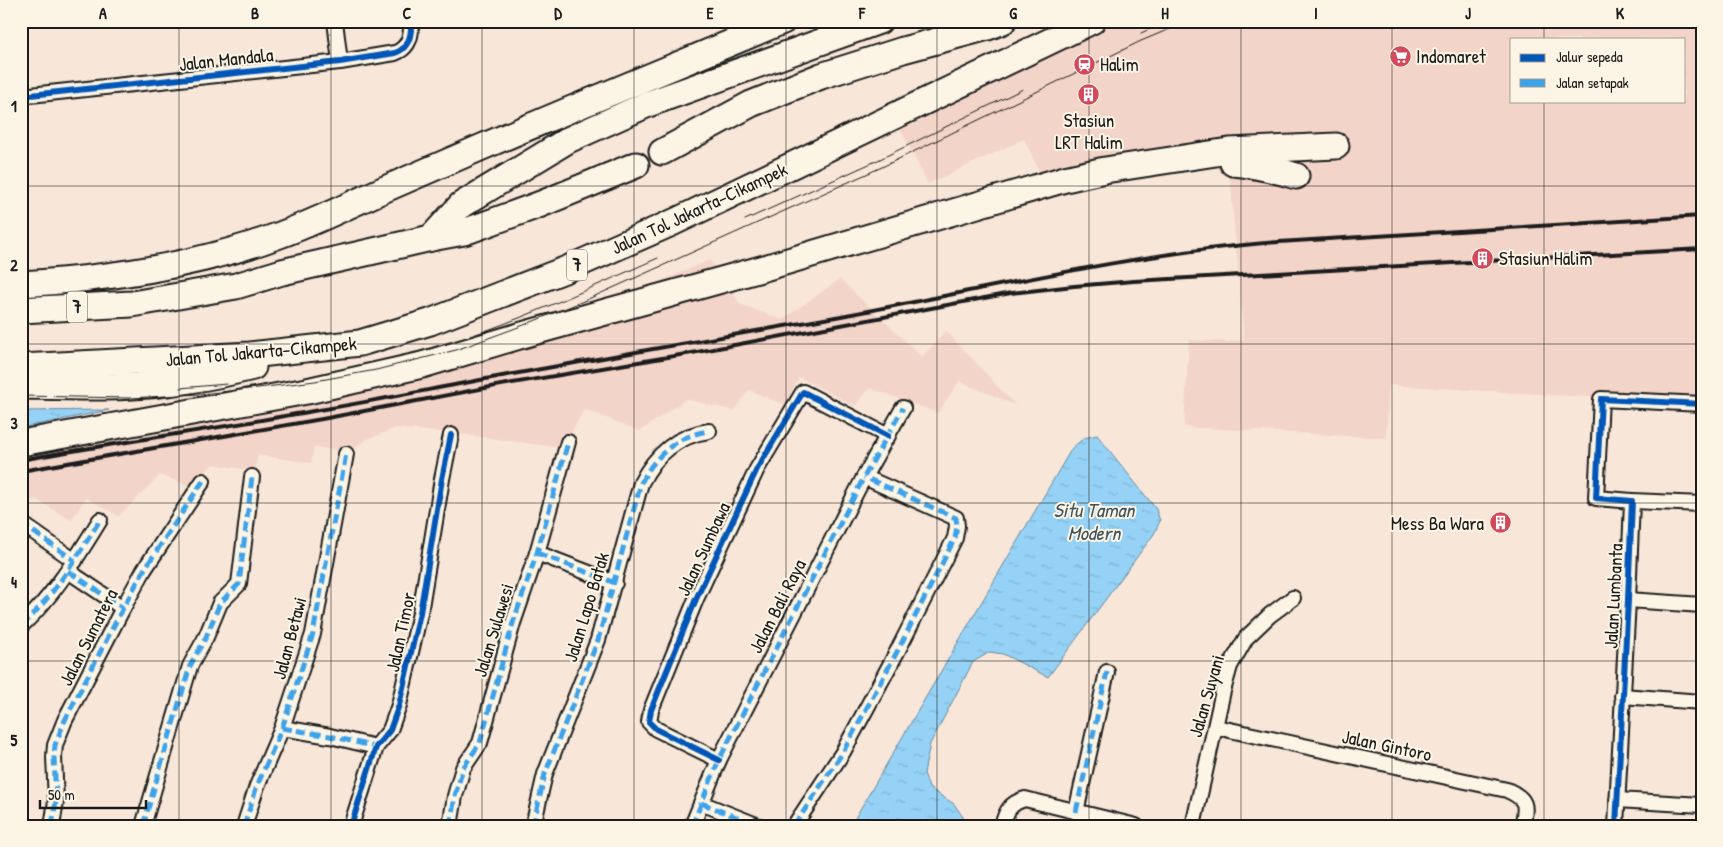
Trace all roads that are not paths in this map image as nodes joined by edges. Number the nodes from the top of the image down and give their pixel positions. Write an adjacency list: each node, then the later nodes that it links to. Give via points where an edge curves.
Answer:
1 (335, 21): 7 (street)
2 (411, 21): 7 (street, Jalan Mandala, via 410,38 402,50)
3 (783, 21): 14 (highway, via 276,237 187,262 70,281)
4 (879, 21): 13 (highway, via 648,104 568,140 461,205)
5 (1003, 21): 10 (highway, via 821,76 751,104)
6 (1092, 21): 16 (highway, Jalan Tol Jakarta–Cikampek / 7, via 684,218 613,249 430,322)
7 (340, 62): 8 (street, Jalan Mandala)
8 (21, 96)
9 (1336, 146): 25 (highway, via 1229,151 1065,179 422,365 307,391)
10 (662, 152)
11 (636, 165): 13 (highway, 7, via 464,232)
12 (1296, 176): 27 (highway, via 1274,168 1229,163 1117,183 1069,194 426,380 301,408)
13 (431, 238): 15 (highway, 7, via 282,272 236,286 132,304)
14 (21, 284)
15 (21, 310)
16 (350, 344): 17 (highway, Jalan Tol Jakarta–Cikampek / 7, via 250,356); 18 (highway, via 208,378 166,384)
17 (21, 367)
18 (21, 386)
19 (1702, 404): 31 (street, via 1601,399 1596,498)
20 (903, 408): 23 (street, Jalan Bali Raya)
21 (709, 431): 37 (street, Jalan Lapo Batak, via 695,433 663,451 649,467 641,483)
22 (450, 435): 48 (street, Jalan Timor, via 420,613 399,705 390,730)
23 (888, 436): 29 (street, Jalan Bali Raya); 49 (street, Jalan Sumbawa, via 803,392 757,469 696,598 649,722)
24 (568, 442): 35 (street, Jalan Sulawesi)
25 (21, 443)
26 (346, 454): 47 (street, Jalan Betawi, via 313,634)
27 (21, 459)
28 (252, 477): 56 (street, via 239,584 220,603 190,666)
29 (864, 478): 49 (street, Jalan Bali Raya); 63 (street, via 956,518 957,526 898,650 843,752)
30 (203, 480): 41 (street, Jalan Sumatera)
31 (1632, 501): 32 (street); 39 (street, Jalan Lumbanta)
32 (1702, 504)
33 (100, 520): 36 (street)
34 (21, 524): 36 (street)
35 (536, 554): 37 (street); 59 (street, Jalan Sulawesi, via 513,622 480,743 463,768)
36 (71, 566): 41 (street); 42 (street)
37 (614, 582): 60 (street, Jalan Lapo Batak, via 588,666 545,774)
38 (1293, 598): 46 (street, Jalan Suyani, via 1246,638 1237,652 1223,691)
39 (1628, 600): 40 (street); 44 (street, Jalan Lumbanta)
40 (1702, 605)
41 (122, 608): 55 (street, Jalan Sumatera, via 65,720 56,745 56,801)
42 (21, 626)
43 (1107, 672): 53 (street)
44 (1622, 696): 45 (street); 50 (street, Jalan Lumbanta)
45 (1702, 702)
46 (1216, 727): 66 (street, Jalan Suyani); 67 (street, Jalan Gintoro, via 1507,790 1525,804)
47 (282, 728): 48 (street); 57 (street, Jalan Betawi)
48 (376, 747): 58 (street, Jalan Timor)
49 (719, 760): 51 (street, Jalan Bali Raya)
50 (1617, 800): 52 (street); 68 (street, Jalan Lumbanta)
51 (701, 803): 61 (street, Jalan Bali Raya); 62 (street)
52 (1702, 805)
53 (1076, 812): 54 (street); 64 (street, via 1025,799 1009,807)
54 (1113, 823): 65 (street)
55 (52, 826)
56 (143, 826)
57 (244, 826)
58 (351, 826)
59 (450, 826)
60 (533, 826)
61 (692, 826)
62 (759, 826)
63 (794, 826)
64 (1002, 826)
65 (1136, 826)
66 (1193, 826)
67 (1522, 826)
68 (1616, 826)

